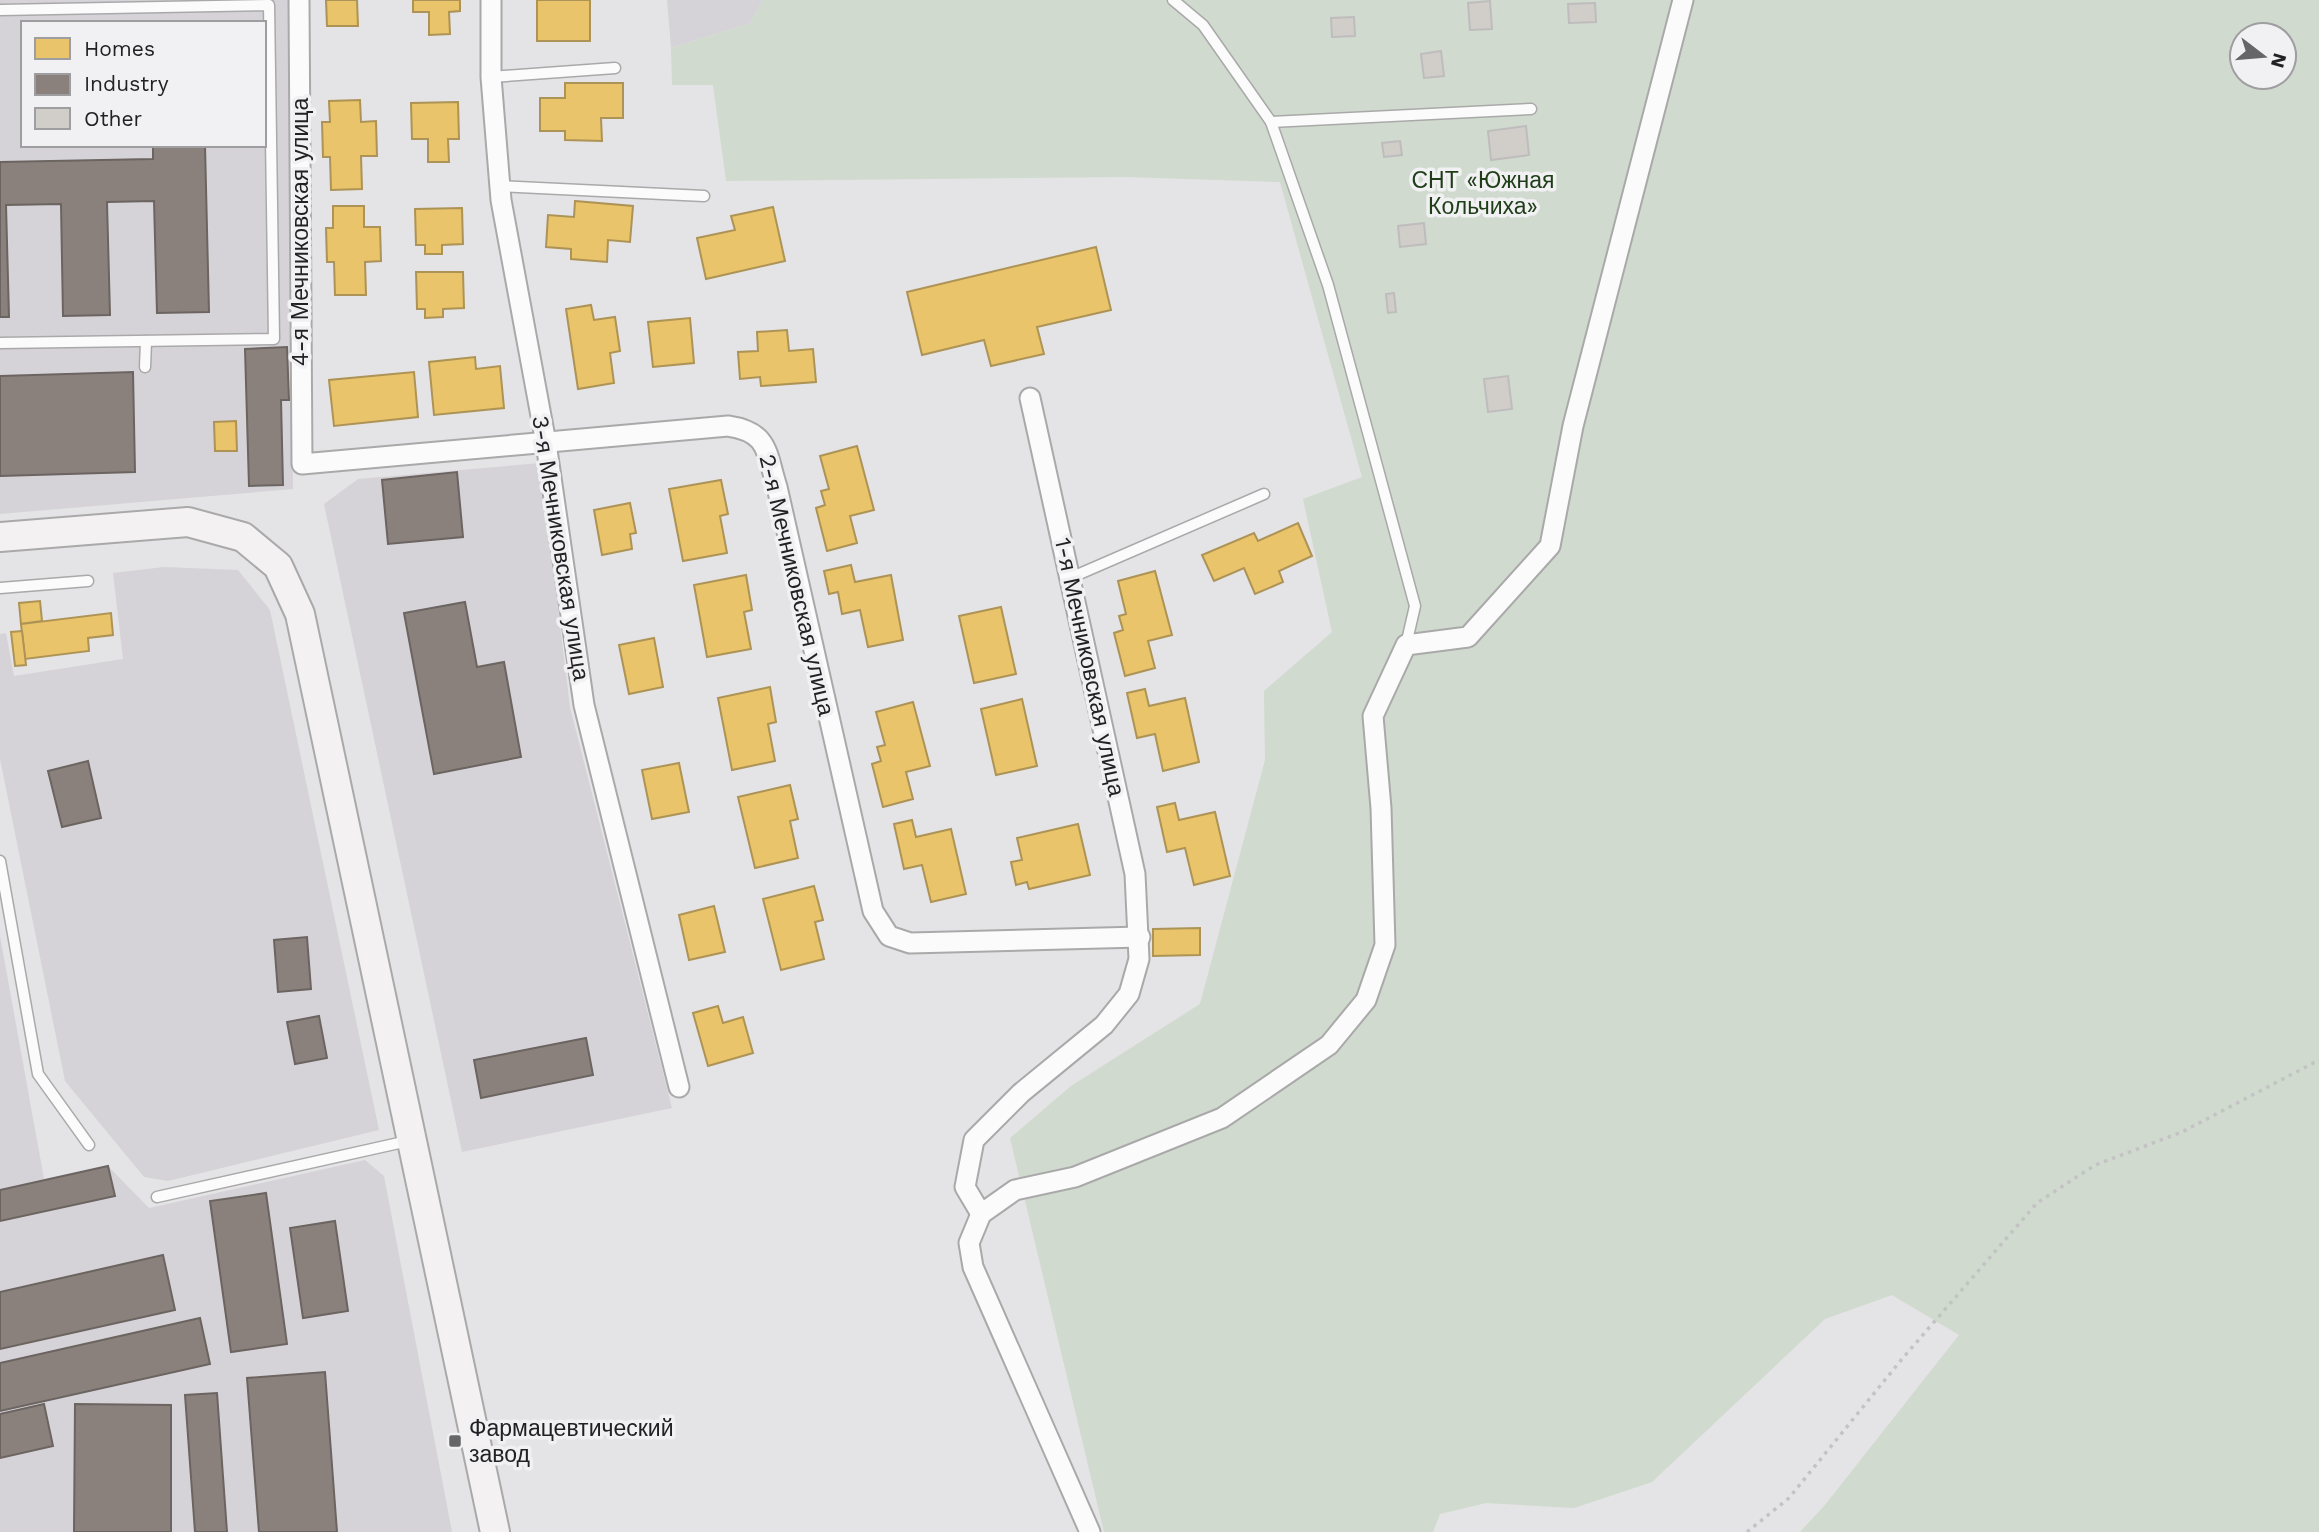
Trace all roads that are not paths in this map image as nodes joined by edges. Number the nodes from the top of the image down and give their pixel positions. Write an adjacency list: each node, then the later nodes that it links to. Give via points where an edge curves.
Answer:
1 (299, 0): 17 (street, 4-я Мечниковская улица)
2 (491, 0): 7 (street, 3-я Мечниковская улица)
3 (1173, 0): 9 (lane, via 1203,25)
4 (1683, 0): 23 (street, via 1573,426 1550,546 1468,637)
5 (0, 10): 12 (lane, via 269,5 274,339)
6 (615, 68): 7 (lane)
7 (491, 76): 10 (street, 3-я Мечниковская улица)
8 (1531, 109): 9 (lane)
9 (1271, 122): 23 (lane, via 1328,285 1416,606)
10 (500, 186): 11 (lane); 16 (street, 3-я Мечниковская улица)
11 (704, 196)
12 (146, 341): 13 (lane); 14 (lane)
13 (0, 343)
14 (145, 367)
15 (1030, 398): 20 (street, 1-я Мечниковская улица)
16 (546, 443): 17 (street, 2-я Мечниковская улица); 25 (street, 2-я Мечниковская улица, via 728,426 748,429 762,438 873,911 889,936 910,943); 26 (street, 3-я Мечниковская улица, via 584,705)
17 (302, 464)
18 (1264, 494): 20 (lane)
19 (0, 537): 27 (main road, via 188,522 243,537 278,566 300,614)
20 (1070, 578): 25 (street, 1-я Мечниковская улица, via 1135,874)
21 (88, 582): 22 (lane)
22 (0, 588)
23 (1406, 645): 30 (street, via 1373,716 1385,944 1366,1000 1329,1045 1222,1118 1075,1177 1015,1190)
24 (0, 861): 28 (lane, via 38,1074)
25 (1140, 937): 30 (street, 1-я Мечниковская улица, via 1129,994 1104,1026 1021,1093 974,1140 965,1187)
26 (679, 1087)
27 (412, 1141): 29 (lane); 31 (main road)
28 (89, 1145)
29 (157, 1197)
30 (981, 1214): 32 (street, via 969,1243 973,1267)
31 (495, 1532)
32 (1090, 1532)

